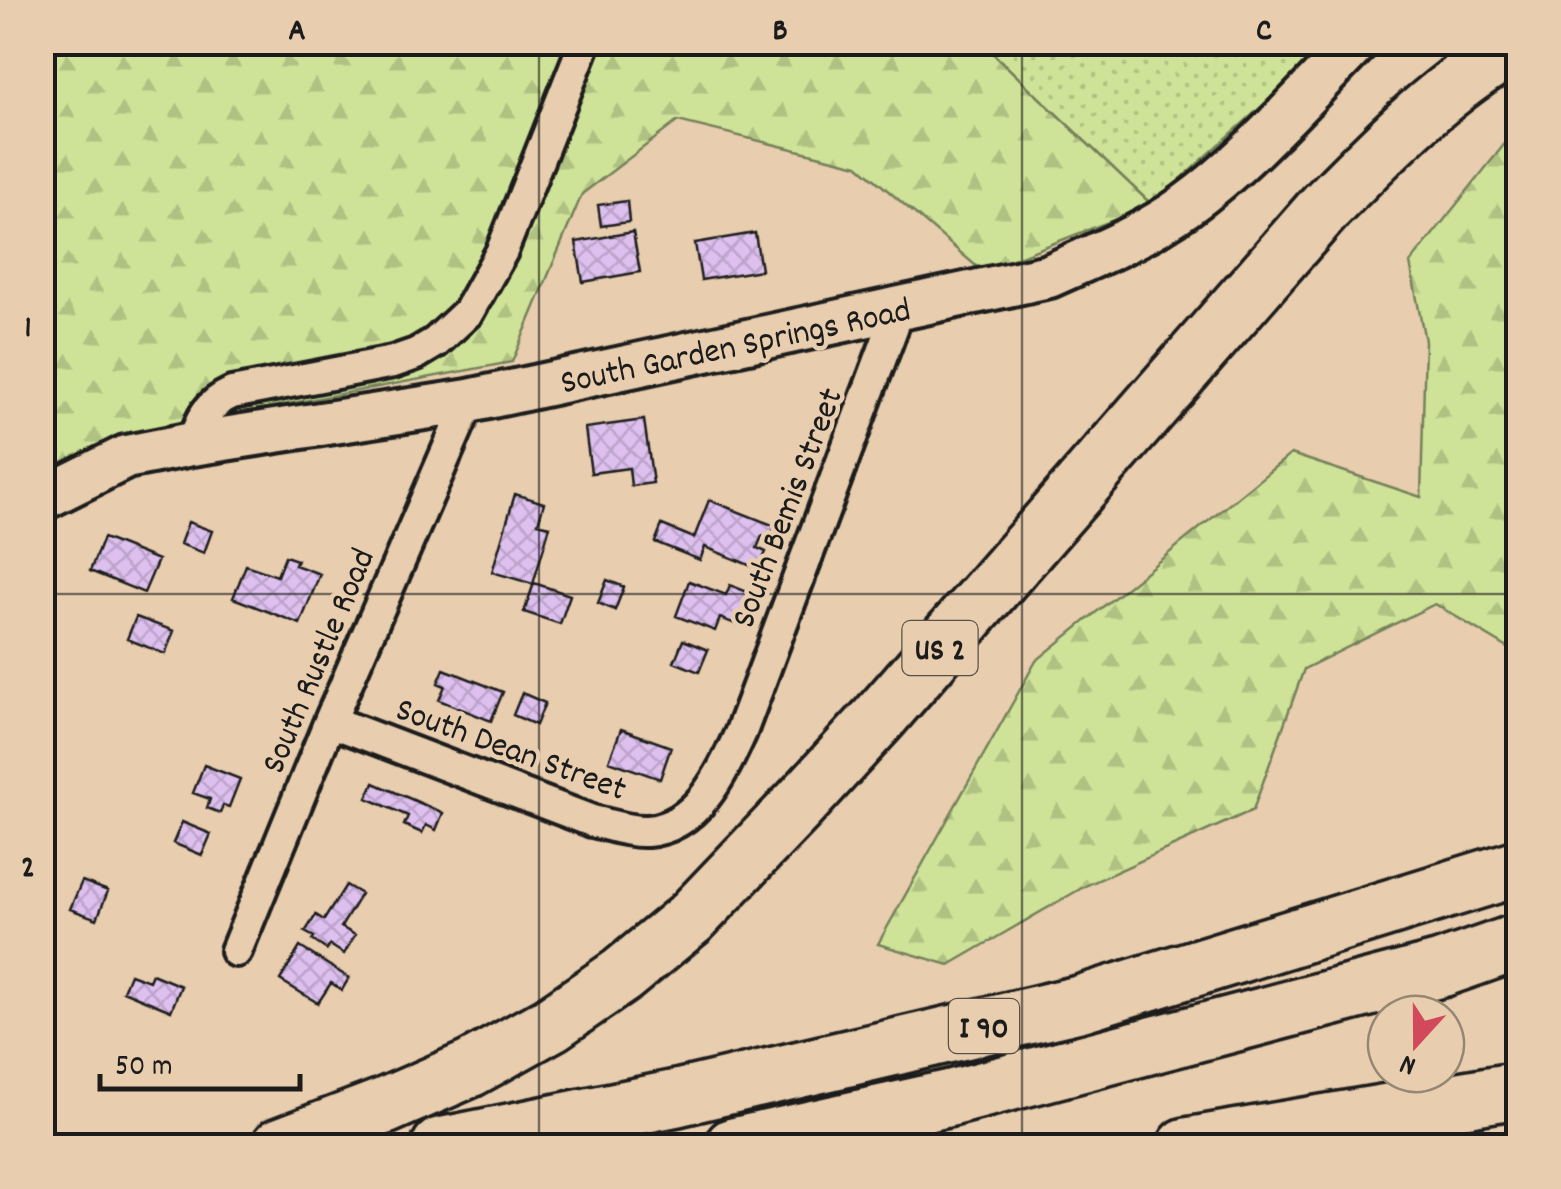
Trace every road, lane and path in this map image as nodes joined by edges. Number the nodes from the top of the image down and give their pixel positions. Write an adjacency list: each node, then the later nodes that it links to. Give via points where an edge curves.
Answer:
1 (585, 42): 6 (street, via 502,251 452,329 394,362 232,393 214,401)
2 (1357, 42): 4 (street, South Garden Springs Road, via 1225,175 1124,243 1049,276)
3 (1518, 44): 14 (highway, US 2, via 1399,132 1325,208 878,719 690,918 622,975 502,1051)
4 (900, 308): 5 (street, South Garden Springs Road); 9 (street, South Bemis Street)
5 (468, 401): 6 (street, South Garden Springs Road); 8 (street, South Rustle Road)
6 (192, 444): 7 (street, South Garden Springs Road, via 126,458)
7 (42, 499)
8 (330, 720): 9 (street, South Dean Street, via 592,821 648,831 686,816 704,800); 12 (street, South Rustle Road)
9 (740, 732)
10 (1518, 868): 15 (highway, I 90, via 1079,1004)
11 (1518, 942): 16 (highway, I 90, via 1441,969 951,1098)
12 (236, 951)
13 (1518, 1090): 17 (highway)
14 (280, 1146)
15 (440, 1146)
16 (733, 1146)
17 (1186, 1146)

